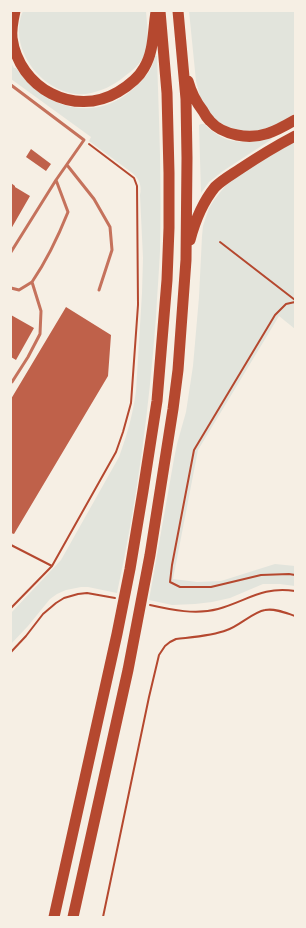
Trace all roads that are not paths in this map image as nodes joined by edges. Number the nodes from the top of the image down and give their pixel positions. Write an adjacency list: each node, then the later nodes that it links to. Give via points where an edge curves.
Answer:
1 (15, 11): 2 (highway, via 12,27 14,48 31,78 46,91 65,99 88,101 114,94 138,77 150,56)
2 (156, 11)
3 (160, 11): 17 (highway, via 167,93 169,228 157,402 118,626)
4 (178, 11): 5 (highway)
5 (182, 54): 7 (highway, via 190,90 206,116 218,128 229,134 260,136); 12 (highway, via 186,99)
6 (11, 85): 9 (lane, via 84,140)
7 (295, 120)
8 (295, 136): 12 (highway, via 214,188 196,220)
9 (67, 165): 10 (lane); 15 (lane, via 94,199 110,227 112,250)
10 (56, 180): 11 (lane); 13 (lane, via 68,212 59,236)
11 (11, 252)
12 (186, 260): 18 (highway, via 178,370 150,555 128,670)
13 (32, 282): 14 (lane, via 19,290); 16 (lane, via 41,311 40,334)
14 (11, 288)
15 (99, 290)
16 (11, 382)
17 (54, 917)
18 (73, 917)

